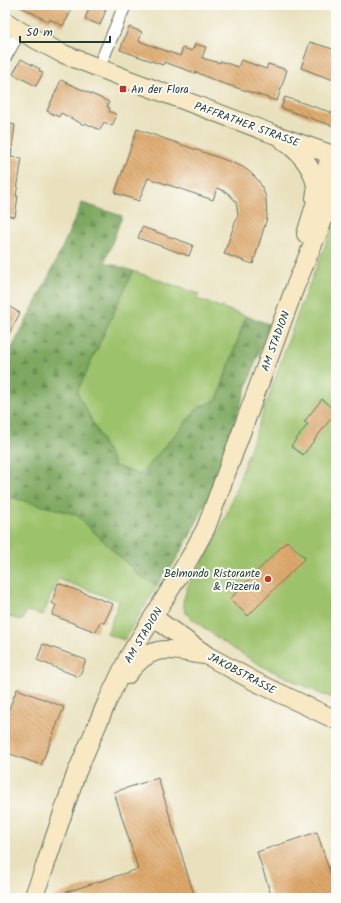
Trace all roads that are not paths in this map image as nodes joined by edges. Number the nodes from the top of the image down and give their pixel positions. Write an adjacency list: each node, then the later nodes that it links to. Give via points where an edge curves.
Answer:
1 (125, 5): 5 (street)
2 (5, 21): 3 (main road, PAFFRATHER STRASSE)
3 (20, 31): 4 (street); 5 (main road, PAFFRATHER STRASSE, via 61,53)
4 (5, 57)
5 (99, 67): 6 (main road, PAFFRATHER STRASSE)
6 (273, 134): 7 (main road, PAFFRATHER STRASSE); 9 (main road, via 292,147 310,168 316,183)
7 (334, 155): 9 (main road, AM STADION)
8 (336, 189): 10 (main road, AM STADION)
9 (315, 205): 10 (main road, AM STADION, via 297,259)
10 (295, 287): 11 (main road, AM STADION, via 206,528 190,559)
11 (153, 617): 12 (main road, JAKOBSTRASSE); 13 (main road, AM STADION, via 129,656)
12 (208, 656): 13 (main road, via 169,649 156,650 143,657 132,668); 14 (main road, JAKOBSTRASSE)
13 (107, 702): 15 (main road, AM STADION, via 76,774)
14 (336, 720)
15 (33, 898)

